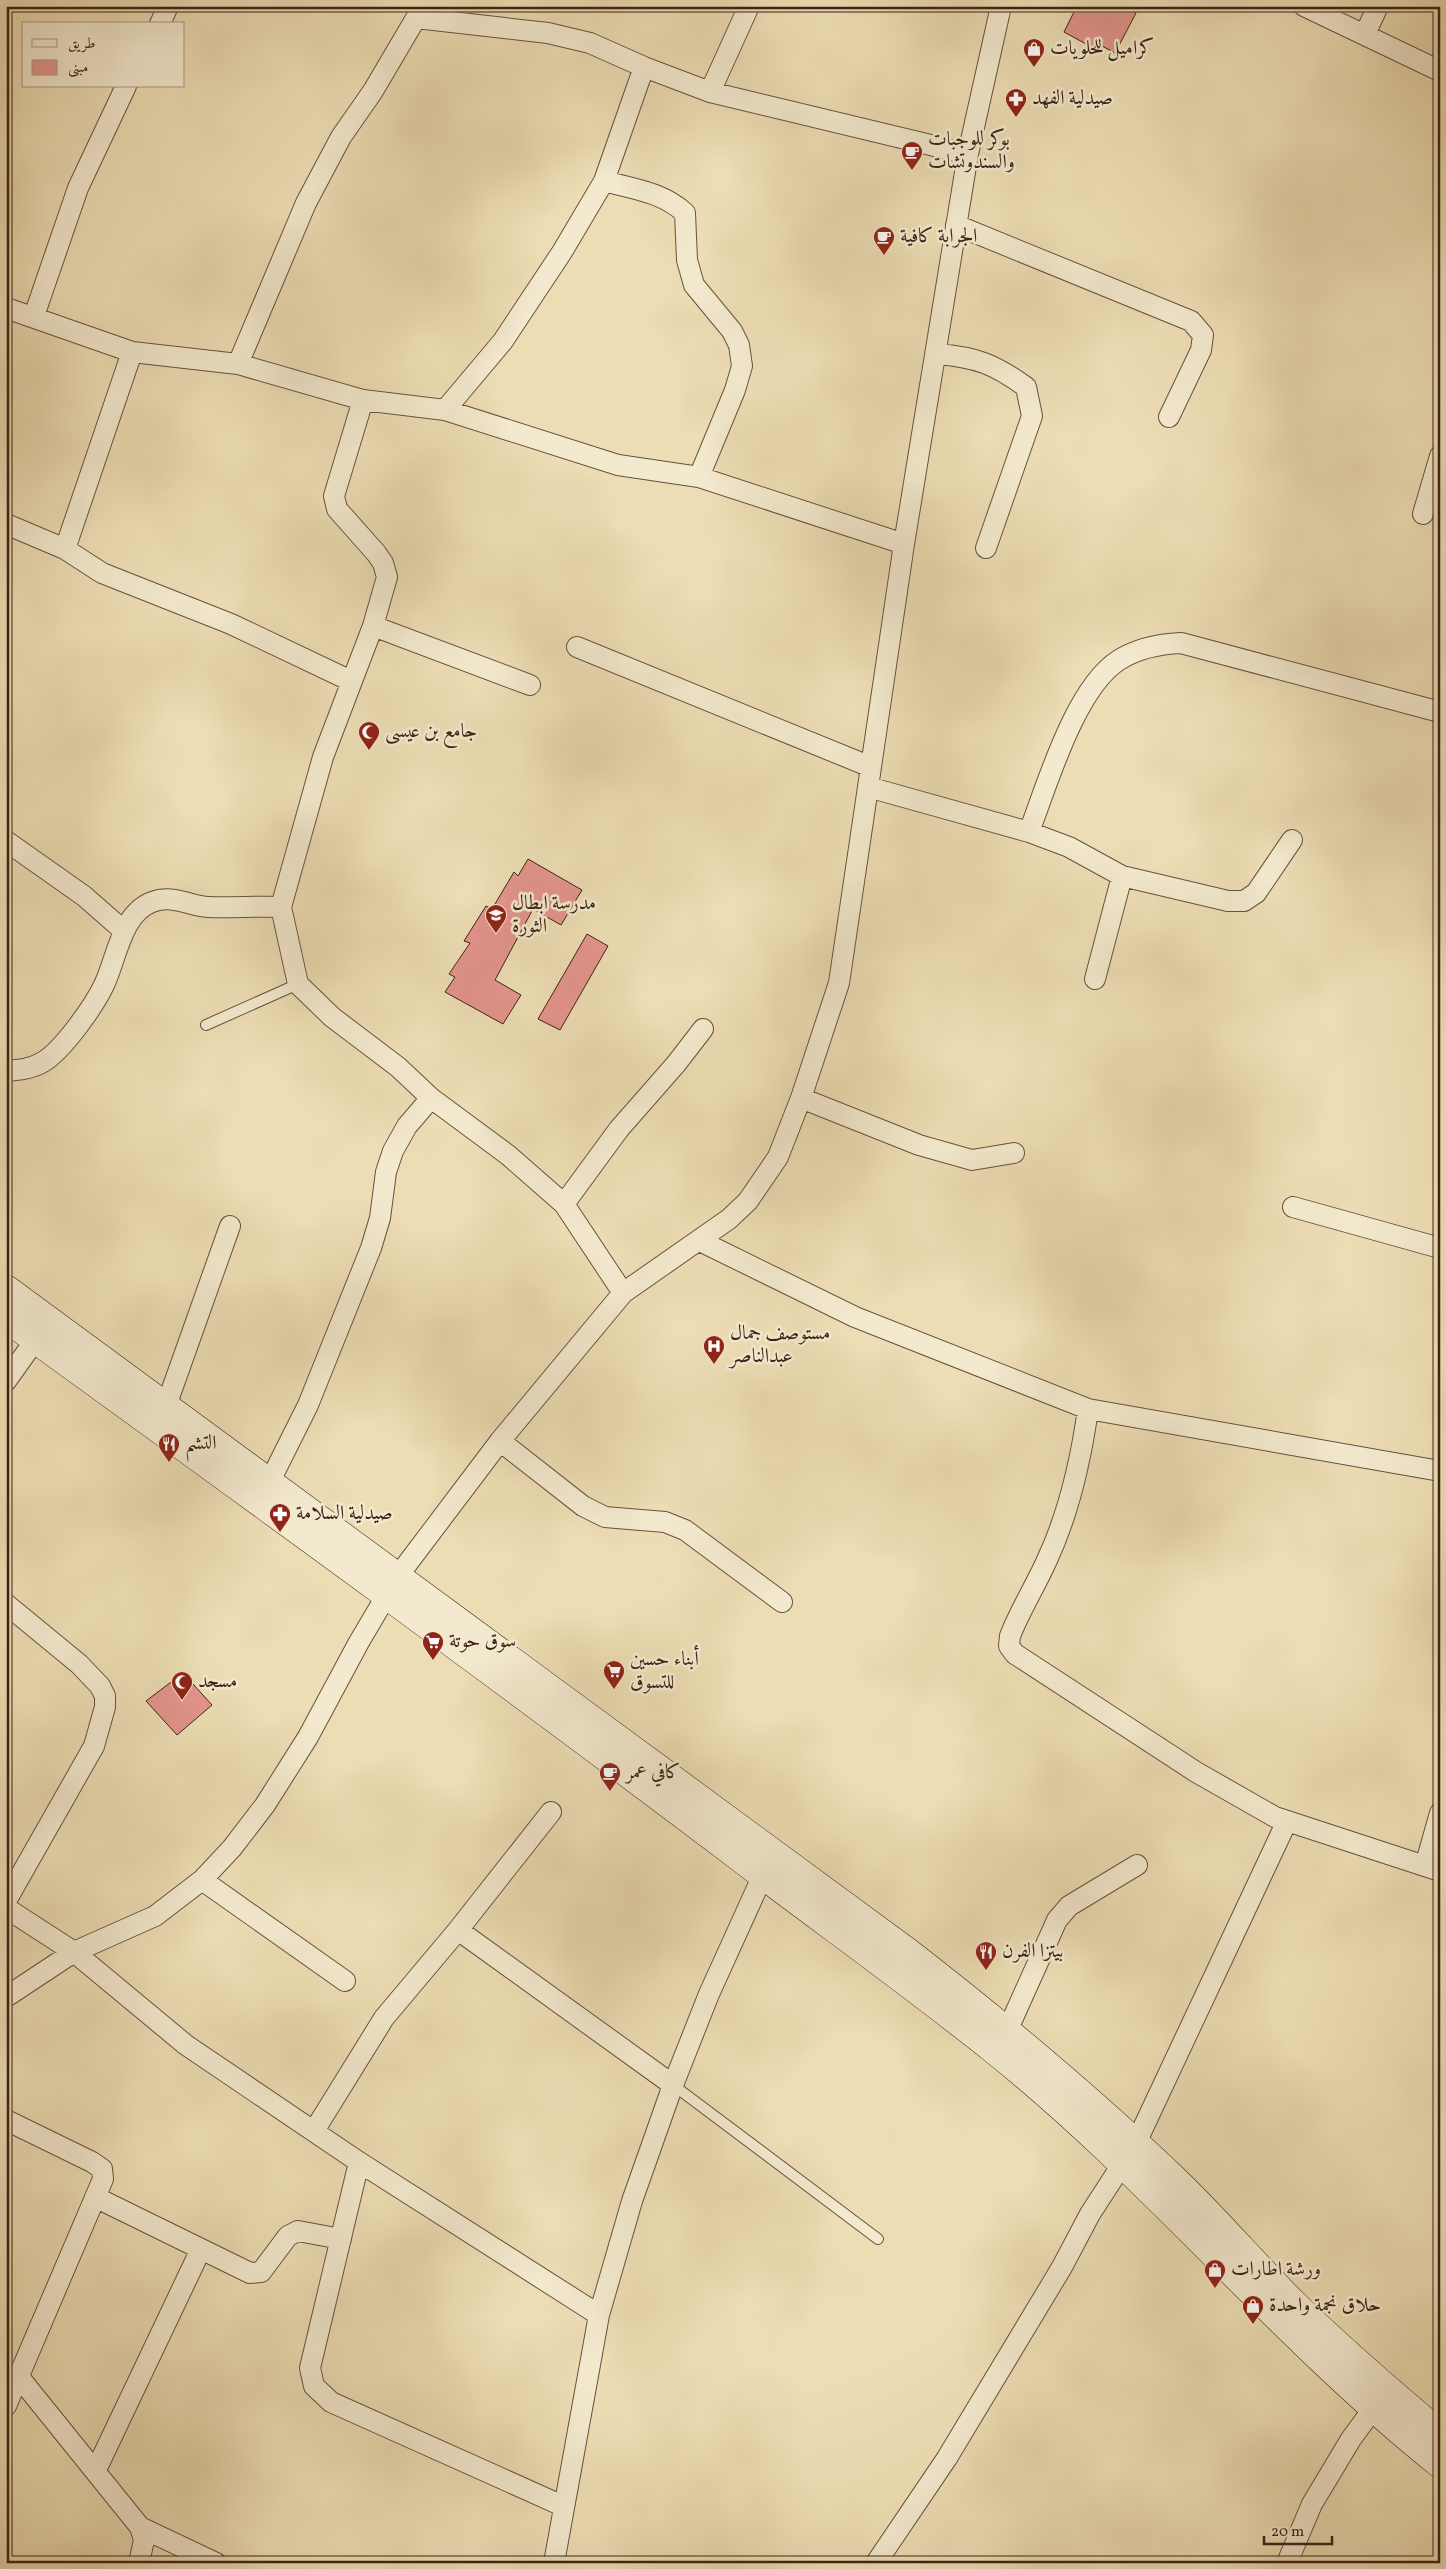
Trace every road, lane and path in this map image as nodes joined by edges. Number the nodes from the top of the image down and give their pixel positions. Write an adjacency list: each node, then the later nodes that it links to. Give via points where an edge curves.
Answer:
1 (168, 6): 6 (street)
2 (749, 6): 11 (street)
3 (1001, 6): 12 (street)
4 (1304, 6): 7 (street)
5 (1378, 6): 7 (street)
6 (161, 22)
7 (1365, 34): 9 (street)
8 (644, 67): 11 (street); 13 (street); 19 (street, via 590,43 548,33 416,18 373,91 341,137 306,203)
9 (1440, 71)
10 (125, 88): 16 (street, via 78,188)
11 (710, 92): 12 (street)
12 (968, 154): 14 (street)
13 (604, 181): 21 (street, via 503,341); 24 (street, via 654,193 685,213 687,260 694,285 732,330 739,345 742,366 735,390)
14 (956, 225): 18 (street); 22 (street, via 1191,321 1204,335 1202,350)
15 (6, 308): 16 (street)
16 (34, 316): 17 (street)
17 (132, 352): 19 (street); 28 (street)
18 (937, 354): 27 (street); 29 (street, via 971,357 1002,370 1026,387 1032,416)
19 (238, 364): 20 (street)
20 (363, 400): 21 (street); 30 (street, via 334,496 337,509 383,563 387,577)
21 (445, 410): 24 (street, via 618,465)
22 (1169, 417)
23 (1440, 456): 25 (street)
24 (699, 477): 27 (street)
25 (1423, 514)
26 (6, 524): 28 (street)
27 (904, 544): 35 (street)
28 (65, 548): 32 (street, via 102,573 230,624)
29 (986, 548)
30 (373, 626): 32 (street); 33 (street)
31 (577, 647): 35 (street)
32 (351, 681): 41 (street, via 323,757)
33 (530, 685)
34 (1440, 712): 37 (street, via 1181,643 1160,644 1118,661 1104,673 1081,706 1066,737)
35 (871, 767): 36 (street)
36 (868, 787): 37 (street); 49 (street, via 838,983)
37 (1028, 832): 40 (street, via 1069,847)
38 (1292, 840): 40 (street, via 1267,880 1244,901 1214,899)
39 (6, 841): 42 (street, via 84,896)
40 (1122, 876): 43 (street)
41 (281, 907): 42 (street, via 206,907 164,898 151,902 136,913); 44 (street)
42 (124, 931): 47 (street, via 104,986 87,1014 44,1061 28,1069)
43 (1095, 979)
44 (298, 984): 45 (lane); 48 (street, via 332,1017 398,1067)
45 (206, 1026)
46 (703, 1030): 51 (street, via 619,1129)
47 (6, 1072)
48 (431, 1098): 51 (street, via 508,1154); 65 (street, via 407,1126 393,1150 386,1172 380,1218 365,1264 308,1405)
49 (802, 1098): 50 (street, via 919,1145 972,1160); 54 (street, via 778,1158 764,1180 736,1213)
50 (1014, 1154)
51 (564, 1204): 57 (street)
52 (1293, 1207): 55 (street)
53 (230, 1226): 61 (street)
54 (700, 1241): 57 (street); 62 (street, via 855,1317)
55 (1440, 1248)
56 (6, 1289): 61 (main road)
57 (623, 1293): 63 (street)
58 (6, 1318): 59 (main road)
59 (36, 1339): 60 (street); 66 (main road)
60 (6, 1381)
61 (166, 1406): 65 (main road)
62 (1088, 1408): 64 (street); 71 (street, via 1082,1448 1065,1510 1048,1558 1014,1627 1009,1646 1014,1654 1196,1772)
63 (500, 1441): 66 (street); 67 (street, via 583,1506 605,1517 665,1522 686,1530)
64 (1440, 1471)
65 (269, 1483): 66 (main road)
66 (392, 1585): 74 (main road, via 504,1679); 75 (street, via 308,1737 265,1805); 82 (main road, via 909,1953)
67 (782, 1602)
68 (6, 1604): 76 (street, via 79,1664 105,1696 94,1746)
69 (551, 1812): 78 (street)
70 (1440, 1813): 73 (street)
71 (1287, 1822): 73 (street); 86 (street)
72 (1137, 1865): 82 (street, via 1069,1906 1057,1920)
73 (1433, 1869)
74 (763, 1875): 83 (street, via 709,1994); 86 (main road)
75 (202, 1880): 79 (street, via 155,1916); 80 (street)
76 (6, 1901)
77 (6, 1908): 79 (street)
78 (458, 1930): 83 (street); 85 (street, via 384,2018)
79 (74, 1952): 81 (street); 85 (street, via 186,2045)
80 (345, 1980)
81 (6, 1996)
82 (1008, 2029): 86 (main road)
83 (673, 2085): 90 (lane); 92 (street, via 632,2201)
84 (6, 2120): 88 (street, via 102,2169)
85 (314, 2131): 87 (street)
86 (1128, 2153): 95 (main road, via 1185,2224); 96 (main road, via 1180,2184 1293,2303 1371,2376); 104 (street, via 947,2458)
87 (359, 2162): 89 (street); 92 (street)
88 (95, 2197): 91 (street); 93 (street)
89 (341, 2239): 91 (street, via 298,2231 288,2236 261,2272 250,2273); 99 (street, via 310,2368 314,2386 331,2402)
90 (878, 2239)
91 (201, 2249): 98 (street)
92 (599, 2315): 99 (street)
93 (20, 2376): 94 (street); 98 (street)
94 (6, 2406)
95 (1373, 2409): 97 (main road); 105 (street, via 1312,2504)
96 (1440, 2434)
97 (1440, 2464)
98 (96, 2470): 100 (street)
99 (563, 2506): 103 (street)
100 (140, 2527): 101 (street, via 144,2540); 102 (street)
101 (139, 2563)
102 (216, 2563)
103 (554, 2563)
104 (876, 2563)
105 (1287, 2563)

